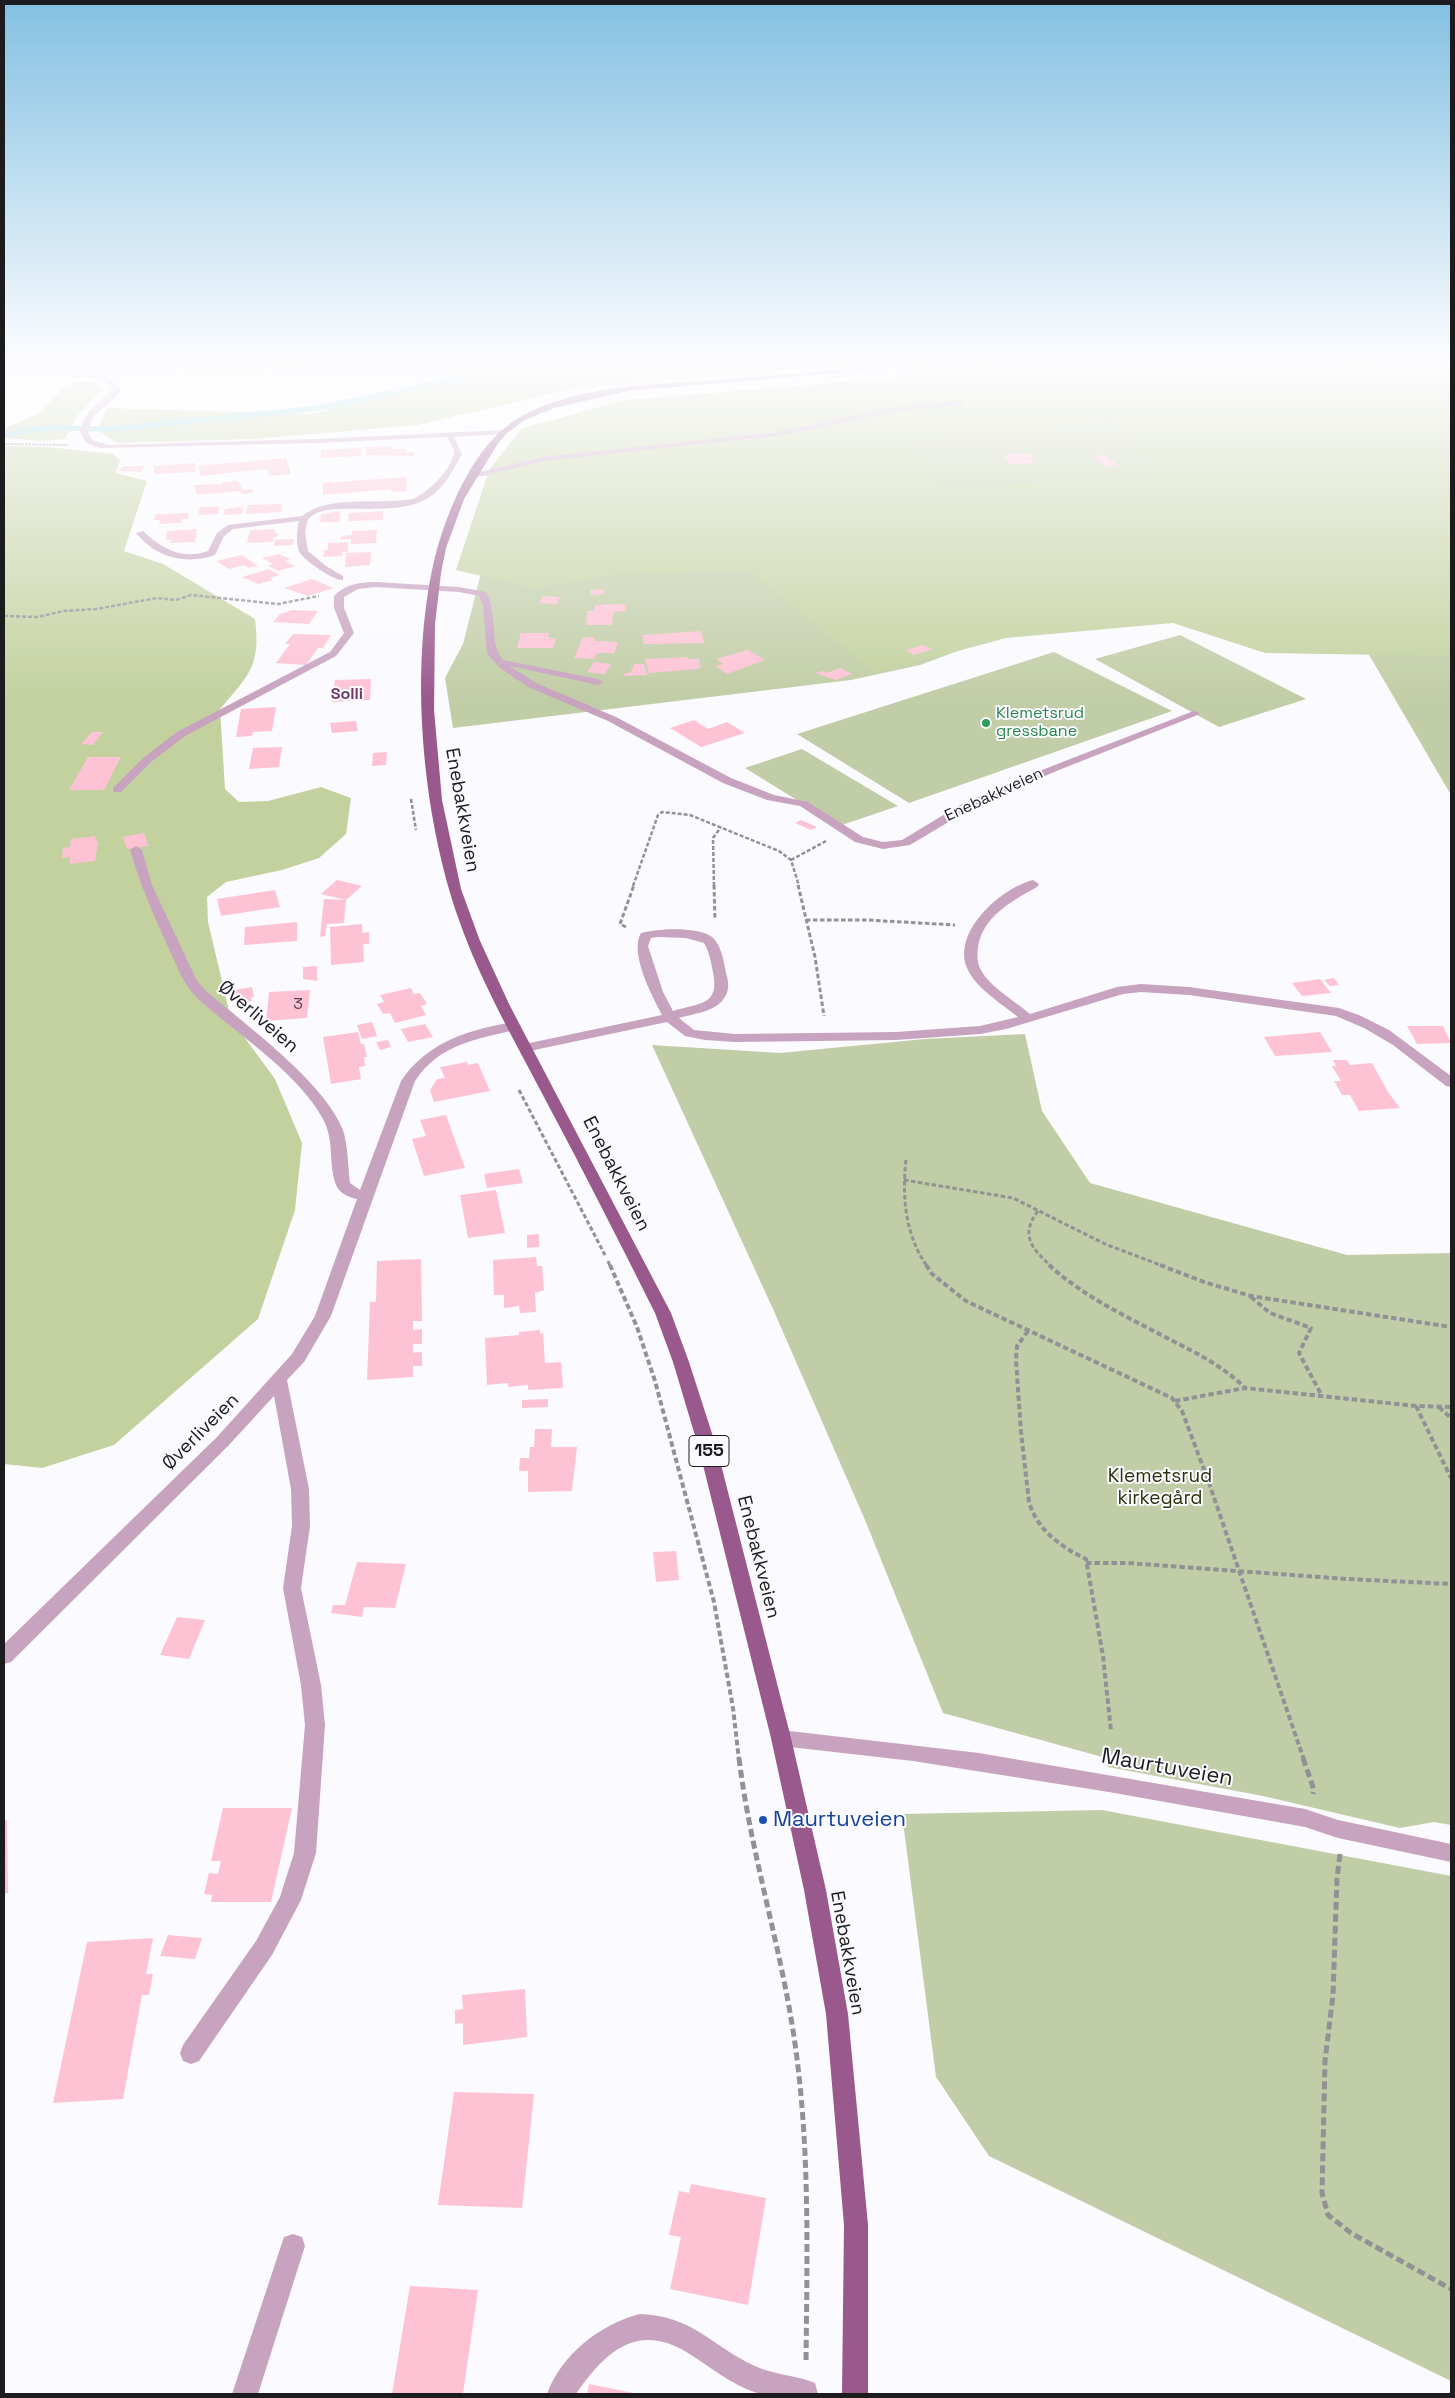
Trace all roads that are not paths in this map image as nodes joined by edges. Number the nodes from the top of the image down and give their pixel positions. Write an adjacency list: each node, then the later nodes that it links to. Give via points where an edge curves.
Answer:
1 (442, 476): 3 (street, via 427,496 396,504 320,509)
2 (473, 476): 6 (main road, Enebakkveien / 155, via 446,534)
3 (304, 518): 4 (street, via 231,527 220,535 212,553 198,557 178,557 165,552 150,544); 5 (street, via 304,552)
4 (140, 533)
5 (340, 578)
6 (433, 587): 7 (street, via 463,588 483,594 488,606 490,647); 10 (street, via 378,585 344,591 339,596 339,608 349,633 333,654 181,734 147,760); 15 (main road, Enebakkveien / 155, via 428,626 429,738 432,781 446,863 466,922)
7 (497, 660): 8 (street); 9 (street, Enebakkveien, via 537,686 591,708 748,789 783,801 803,803 840,825 857,840 880,846 899,845 973,802 1086,753)
8 (598, 682)
9 (1195, 714)
10 (117, 790)
11 (136, 850): 18 (street, Øverliveien, via 146,886 191,982 200,994 272,1053 304,1085 328,1115 336,1131 343,1185 354,1194)
12 (1033, 884): 14 (street, via 1002,901 983,918 972,938 970,957 976,972)
13 (670, 1017): 13 (street, via 714,1002 720,996 722,988 714,947 699,936 661,933 645,936 642,946 656,992); 14 (street, via 690,1033 735,1038 947,1034); 16 (street, via 638,1027)
14 (1028, 1019): 17 (street, via 1097,997 1141,988 1311,1007 1362,1020 1426,1062)
15 (514, 1026): 16 (main road, Enebakkveien / 155); 18 (street, Øverliveien, via 456,1041 416,1069 408,1080)
16 (525, 1048): 21 (main road, Enebakkveien / 155, via 663,1313 682,1362 708,1449)
17 (1451, 1083)
18 (366, 1195): 19 (street, Øverliveien, via 323,1316 298,1358)
19 (279, 1380): 20 (street, Øverliveien, via 223,1441); 23 (street, via 300,1489 301,1526 292,1588 311,1685 315,1725 305,1853 290,1900 264,1948)
20 (4, 1656)
21 (781, 1738): 22 (street, Maurtuveien, via 963,1758 1097,1780 1305,1818 1338,1829); 28 (main road, Enebakkveien / 155, via 816,1890 837,2014 856,2225)
22 (1451, 1854)
23 (190, 2053)
24 (292, 2246): 26 (street)
25 (806, 2392): 27 (street, via 751,2378 679,2334 651,2326 629,2327 596,2348)
26 (245, 2394)
27 (560, 2394)
28 (855, 2394)

